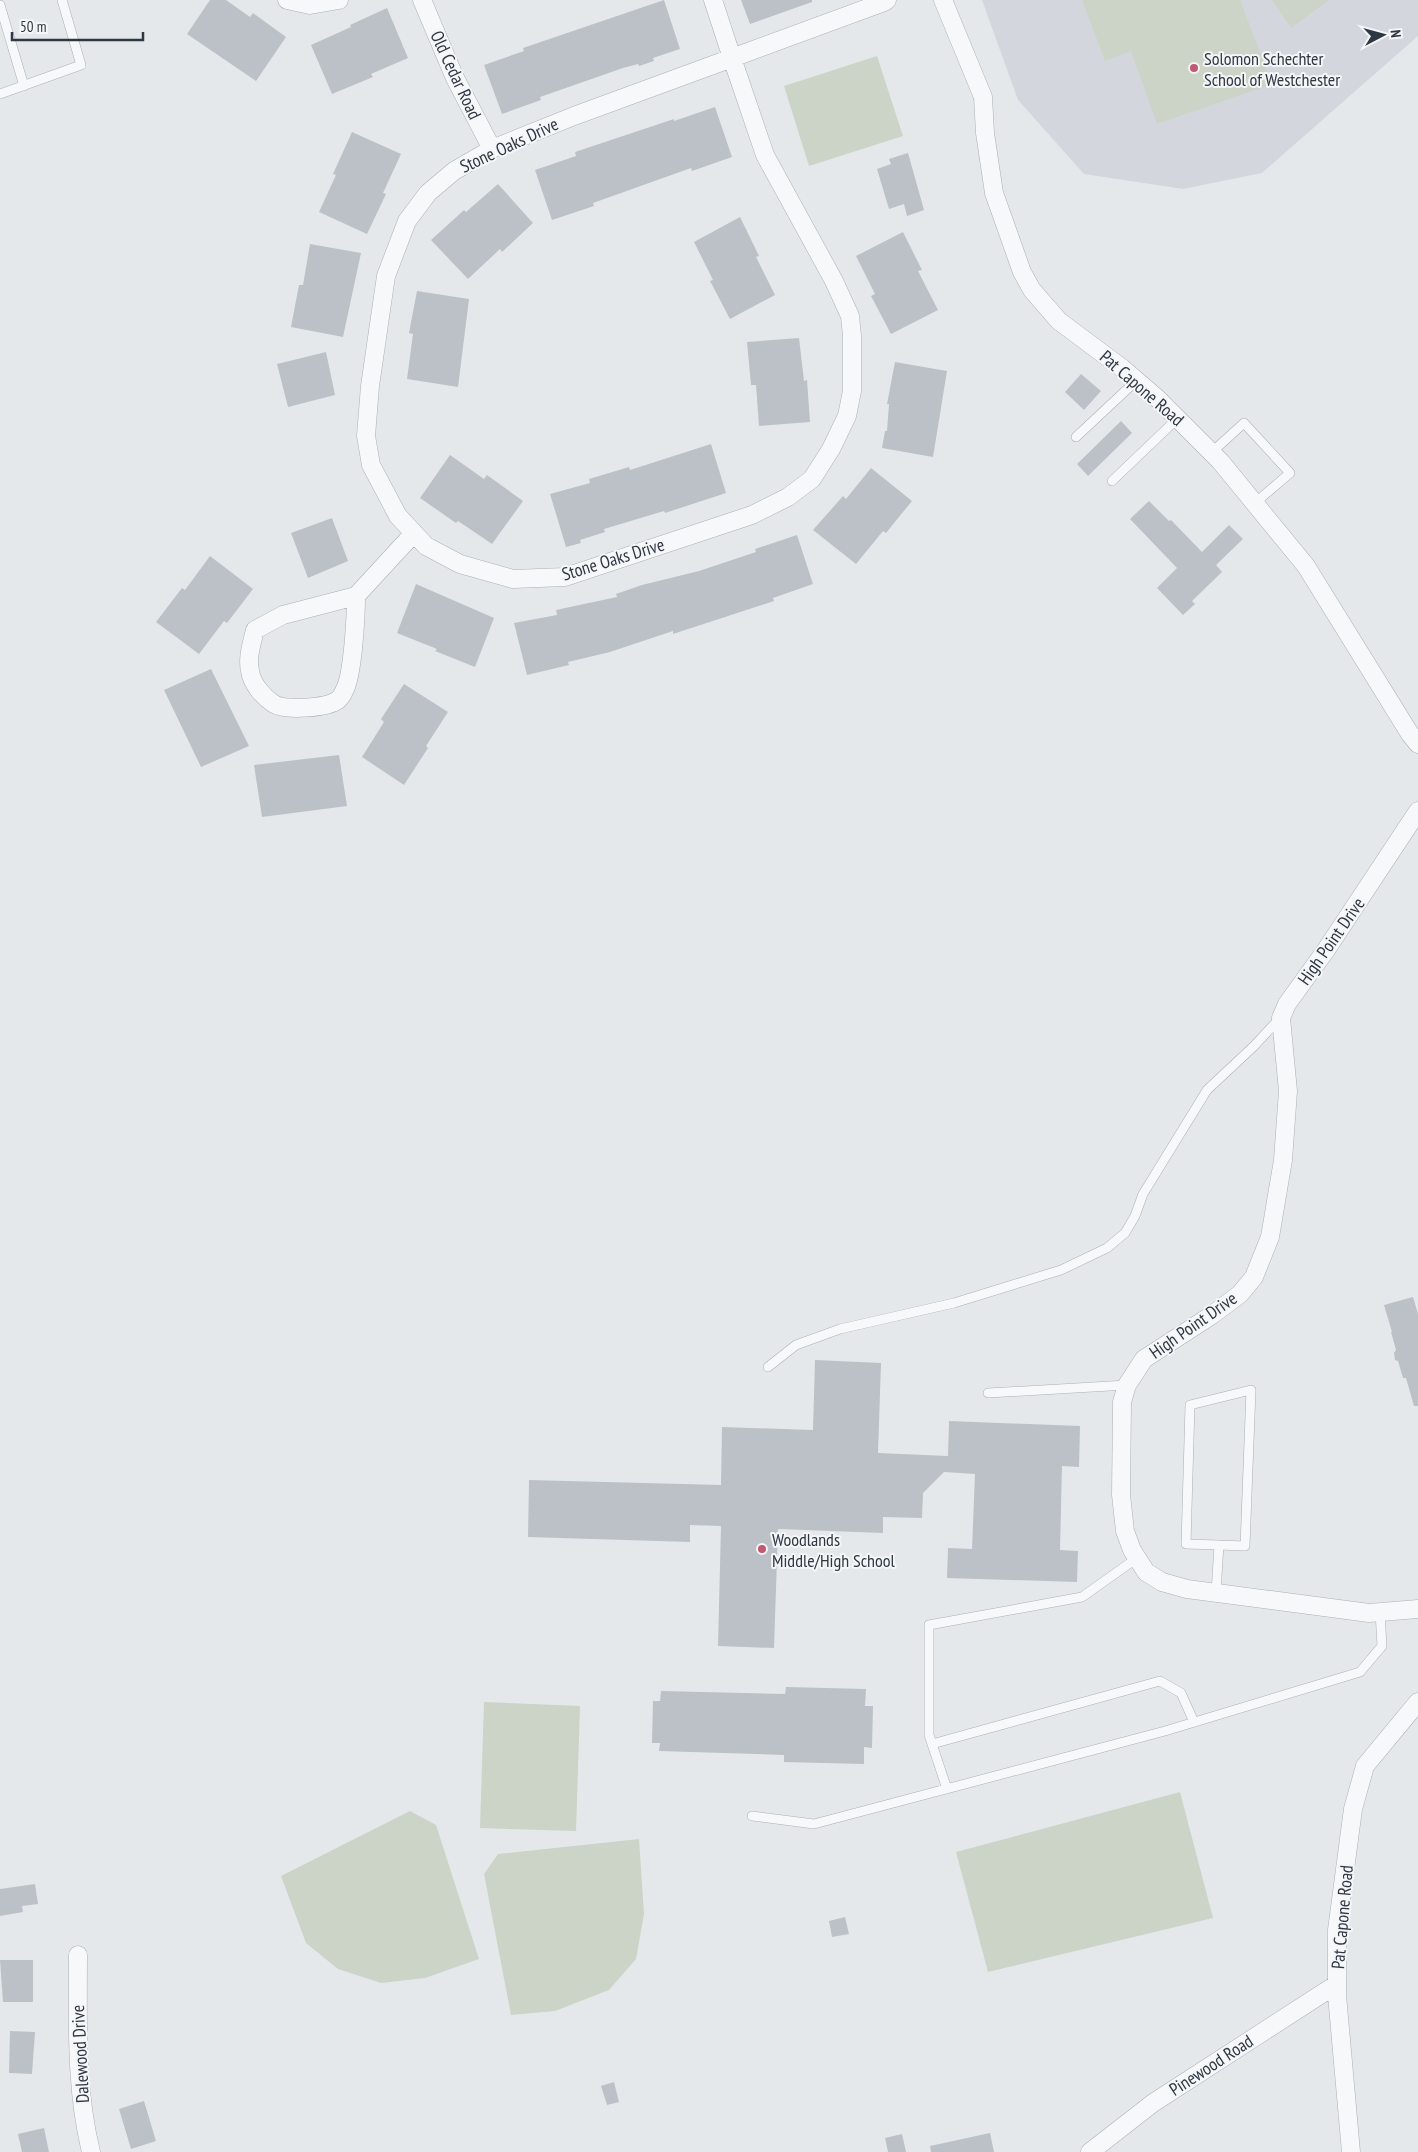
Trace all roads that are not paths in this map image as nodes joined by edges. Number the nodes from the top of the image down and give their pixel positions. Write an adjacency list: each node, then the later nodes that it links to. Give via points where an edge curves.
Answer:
1 (62, 0): 10 (lane, via 81,65)
2 (288, 0): 3 (street, via 310,6)
3 (339, 0)
4 (422, 0): 12 (street, Old Cedar Road, via 455,78)
5 (713, 0): 9 (street)
6 (888, 0): 9 (street, Stone Oaks Drive)
7 (943, 0): 13 (street, Pat Capone Road, via 983,97 994,193 1022,272 1032,290 1059,321)
8 (0, 6): 10 (lane)
9 (732, 58): 12 (street, Stone Oaks Drive); 19 (street, Stone Oaks Drive, via 765,155 850,316 852,391 847,416 812,479 788,497 752,515 565,577 513,579 460,564 426,546)
10 (24, 86): 11 (lane)
11 (0, 94)
12 (492, 150): 19 (street, Stone Oaks Drive, via 454,171 428,193 407,221 386,276 366,436 371,465 398,516)
13 (1136, 380): 14 (street, Pat Capone Road); 15 (lane)
14 (1178, 418): 16 (street, Pat Capone Road); 17 (lane)
15 (1076, 437)
16 (1212, 452): 18 (street, Pat Capone Road); 18 (lane, via 1244,423 1290,473)
17 (1112, 481)
18 (1255, 503): 21 (street, Pat Capone Road, via 1306,566)
19 (414, 533): 20 (street)
20 (356, 596): 20 (street, via 356,625 346,688 338,700 303,708 275,705 257,689 250,671 250,648 255,630 283,615)
21 (1418, 744)
22 (1418, 811): 23 (street, High Point Drive, via 1287,1004)
23 (1281, 1018): 24 (lane, via 1207,1090 1143,1194 1125,1233 1107,1248 1061,1270 954,1303 840,1329 796,1345); 25 (street, High Point Drive, via 1288,1091 1284,1160 1270,1237 1254,1277 1240,1294 1212,1315 1144,1359)
24 (768, 1367)
25 (1127, 1385): 26 (lane); 28 (street, High Point Drive, via 1122,1402 1121,1495 1124,1531)
26 (988, 1393)
27 (1219, 1545): 27 (lane, via 1186,1544 1190,1405 1251,1390 1245,1546); 29 (lane)
28 (1137, 1558): 29 (street, High Point Drive, via 1146,1572 1162,1582); 34 (lane, via 1082,1597 929,1625 929,1735)
29 (1216, 1592): 31 (street, High Point Drive)
30 (1418, 1609): 31 (street, High Point Drive)
31 (1380, 1612): 33 (lane, via 1382,1646 1360,1672)
32 (1418, 1702): 38 (street, Pat Capone Road, via 1365,1766 1360,1783 1353,1809 1337,1930)
33 (1194, 1722): 34 (lane, via 1181,1693 1160,1680); 35 (lane)
34 (932, 1744): 35 (lane)
35 (947, 1789): 36 (lane, via 814,1824)
36 (752, 1816)
37 (78, 1955): 39 (street, Dalewood Drive, via 78,2060)
38 (1338, 1984): 40 (street, Pinewood Road, via 1153,2102); 41 (street, Pat Capone Road)
39 (91, 2152)
40 (1090, 2152)
41 (1351, 2152)

